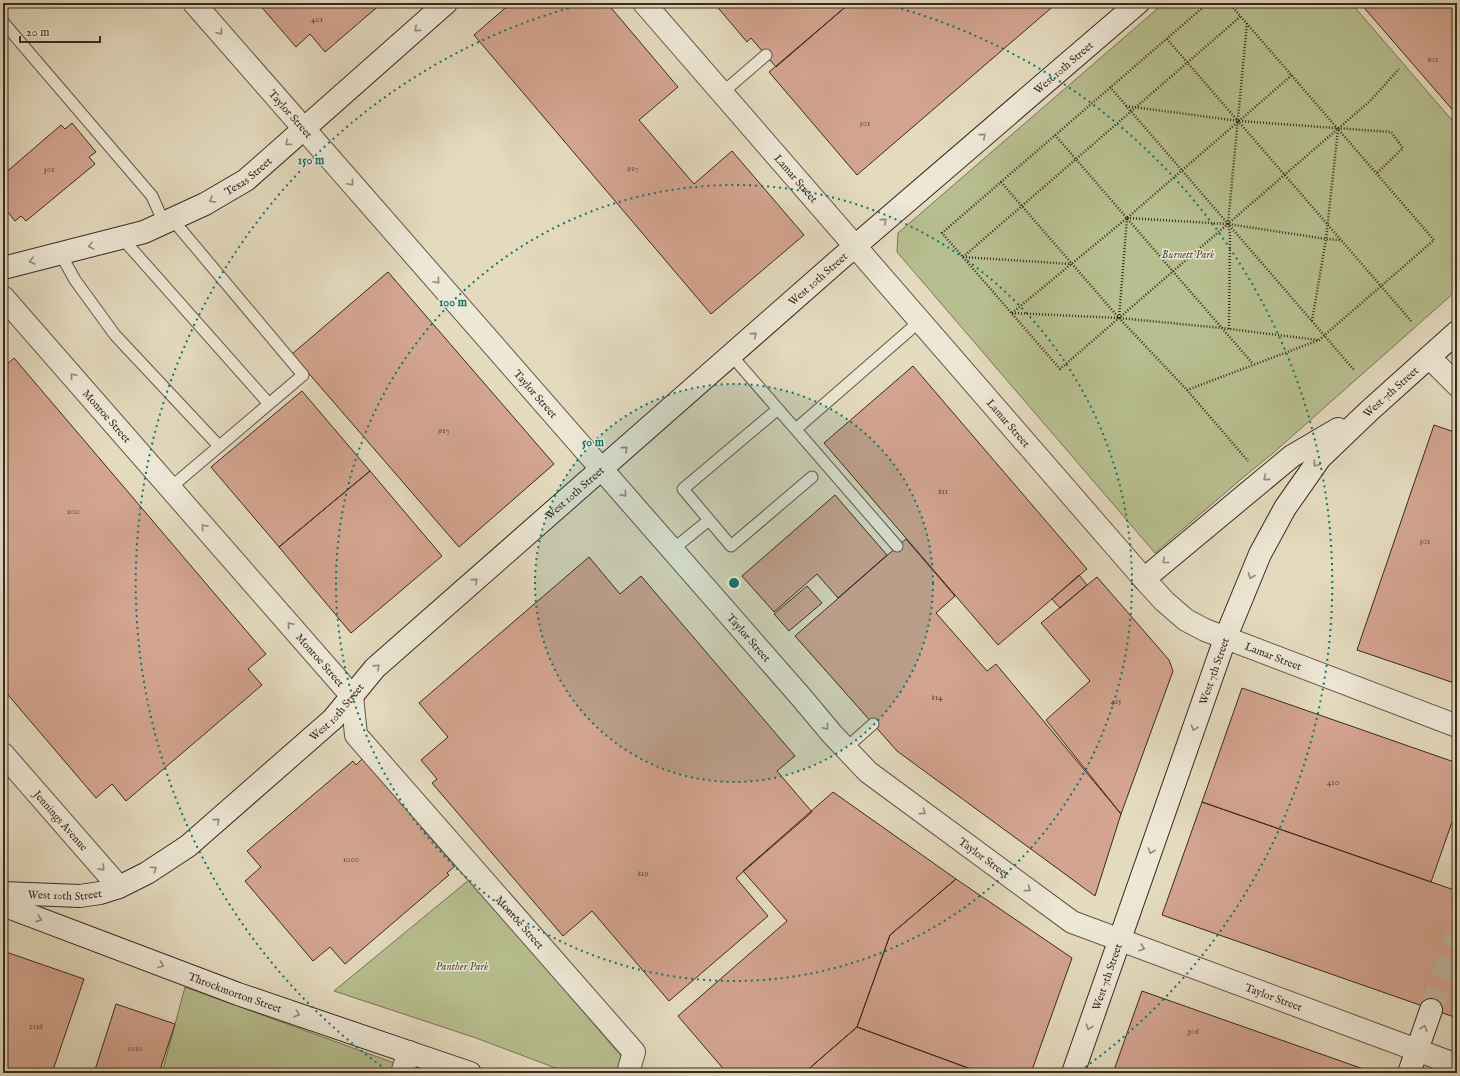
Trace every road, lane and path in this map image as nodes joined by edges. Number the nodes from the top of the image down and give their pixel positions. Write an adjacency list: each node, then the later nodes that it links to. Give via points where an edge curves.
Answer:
1 (194, 3): 21 (street, Taylor Street, one-way to 21)
2 (446, 3): 21 (street, Texas Street, one-way to 21)
3 (644, 3): 16 (street, Lamar Street)
4 (1208, 3): 10 (path)
5 (1229, 3): 7 (path)
6 (1130, 6): 37 (street, West 10th Street, one-way to 6)
7 (1241, 16): 9 (path); 12 (path)
8 (3, 22): 31 (lane, via 152,196)
9 (1247, 23): 14 (path); 20 (path)
10 (1167, 38): 12 (path); 15 (path)
11 (766, 55): 16 (lane)
12 (1188, 62): 18 (path); 20 (path)
13 (1399, 69): 22 (path, via 1370,101)
14 (1292, 75): 20 (path); 22 (path)
15 (1110, 87): 17 (path); 23 (path)
16 (722, 93): 37 (street, Lamar Street)
17 (1126, 106): 18 (path); 19 (path)
18 (1135, 108): 19 (path); 20 (path)
19 (1131, 111): 24 (path); 25 (path)
20 (1238, 121): 22 (path); 25 (path); 27 (path); 32 (path)
21 (304, 128): 31 (street, Texas Street, one-way to 31, via 246,180 205,204); 67 (street, Taylor Street, one-way to 67)
22 (1338, 129): 26 (path); 26 (path, via 1391,132 1403,148); 27 (path); 33 (path)
23 (1055, 135): 24 (path); 28 (path)
24 (1076, 159): 29 (path); 30 (path)
25 (1182, 171): 30 (path); 32 (path)
26 (1377, 174): 43 (path, via 1434,240)
27 (1285, 175): 32 (path); 33 (path)
28 (1001, 182): 29 (path); 39 (path, via 942,233)
29 (1022, 206): 39 (path); 40 (path)
30 (1127, 218): 32 (path); 40 (path); 42 (path); 46 (path)
31 (168, 221): 34 (street, Texas Street); 61 (lane, via 303,375)
32 (1228, 224): 35 (path); 42 (path); 48 (path); 51 (path)
33 (1328, 224): 35 (path); 36 (path)
34 (122, 238): 38 (street, Texas Street, one-way to 38); 61 (lane)
35 (1326, 239): 36 (path); 48 (path)
36 (1341, 240): 43 (path)
37 (855, 246): 47 (street, Lamar Street); 55 (street, West 10th Street, one-way to 37)
38 (60, 253): 41 (street, Texas Street, one-way to 41); 65 (lane, via 75,280 115,335)
39 (963, 257): 40 (path); 45 (path)
40 (1071, 264): 45 (path); 46 (path)
41 (3, 268)
42 (1173, 271): 46 (path); 50 (path)
43 (1381, 286): 49 (path); 53 (path)
44 (3, 297): 69 (street, Monroe Street, one-way to 44)
45 (1012, 313): 46 (path); 46 (path, via 1060,369)
46 (1119, 318): 50 (path); 60 (path)
47 (920, 321): 64 (lane); 73 (street, Lamar Street)
48 (1312, 321): 53 (path)
49 (1412, 322)
50 (1222, 328): 51 (path); 57 (path)
51 (1230, 329): 54 (path)
52 (1457, 332): 56 (street, West 7th Street)
53 (1324, 335): 54 (path); 58 (path)
54 (1319, 340): 57 (path)
55 (731, 355): 62 (lane); 67 (street, West 10th Street, one-way to 55)
56 (1429, 357): 59 (street); 63 (street, West 7th Street)
57 (1253, 364): 60 (path)
58 (1355, 371)
59 (1457, 385)
60 (1187, 390): 66 (path)
61 (269, 404): 65 (lane)
62 (778, 409): 64 (lane); 70 (lane, via 683,489)
63 (1369, 411): 73 (street, one-way to 73, via 1292,456); 74 (street, West 7th Street, one-way to 74, via 1320,458 1285,508 1260,554)
64 (796, 430): 71 (lane)
65 (219, 446): 69 (lane)
66 (1250, 462)
67 (602, 469): 72 (street, Taylor Street, one-way to 72); 75 (street, West 10th Street, one-way to 67, via 375,668)
68 (812, 477): 70 (lane, via 731,546)
69 (170, 488): 75 (street, Monroe Street, one-way to 69)
70 (709, 520): 72 (lane)
71 (897, 546)
72 (672, 550): 78 (street, Taylor Street, one-way to 78)
73 (1144, 579): 74 (street, Lamar Street, via 1186,620)
74 (1225, 639): 77 (street, Lamar Street); 83 (street, West 7th Street, one-way to 83)
75 (352, 696): 80 (street, West 10th Street, one-way to 75, via 147,873 188,846 333,719); 90 (street, Monroe Street, via 356,735 634,1052)
76 (873, 724): 78 (lane)
77 (1457, 726)
78 (846, 748): 83 (street, Taylor Street, one-way to 83, via 868,772 1072,922)
79 (3, 754): 80 (street, Jennings Avenue, one-way to 80)
80 (119, 887): 81 (street, West 10th Street, via 80,896)
81 (3, 893)
82 (3, 905): 86 (street, Throckmorton Street, one-way to 86, via 238,994)
83 (1119, 940): 85 (street, Taylor Street, one-way to 85); 91 (street, West 7th Street, one-way to 91)
84 (1431, 1010): 85 (street, one-way to 84)
85 (1417, 1050): 87 (street, Taylor Street); 92 (street)
86 (409, 1052): 88 (street); 89 (street, Throckmorton Street)
87 (1457, 1065)
88 (402, 1073)
89 (470, 1073)
90 (628, 1073)
91 (1073, 1073)
92 (1409, 1073)

